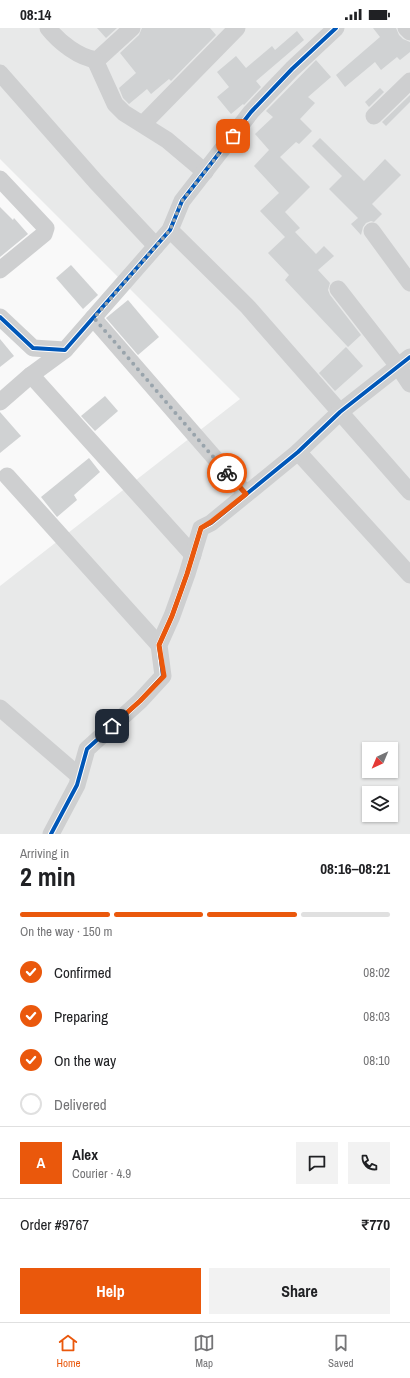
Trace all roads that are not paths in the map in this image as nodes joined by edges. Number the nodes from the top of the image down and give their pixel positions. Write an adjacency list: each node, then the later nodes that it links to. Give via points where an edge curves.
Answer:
1 (48, 28): 7 (street, via 56,38 86,59)
2 (132, 28): 7 (street)
3 (237, 28): 11 (street)
4 (336, 28): 12 (street, via 251,112)
5 (406, 28): 6 (street)
6 (410, 32)
7 (94, 60): 11 (street, via 115,104)
8 (0, 73): 16 (street)
9 (410, 81): 10 (street)
10 (374, 116)
11 (143, 124): 12 (street, via 167,140)
12 (205, 172): 14 (street, via 182,201)
13 (0, 180): 17 (street, via 46,228 44,234)
14 (170, 230): 16 (street); 27 (street, via 247,306)
15 (372, 231): 18 (street)
16 (156, 246): 21 (street)
17 (0, 270)
18 (410, 283)
19 (338, 289): 23 (street)
20 (0, 317): 22 (street, via 33,348)
21 (94, 318): 22 (street); 31 (street)
22 (65, 350): 24 (street)
23 (404, 361): 25 (street); 27 (street)
24 (31, 375): 26 (street); 32 (street)
25 (410, 384)
26 (0, 402)
27 (340, 412): 28 (street); 30 (street)
28 (298, 452): 31 (street); 33 (street)
29 (2, 477): 34 (street)
30 (410, 492)
31 (246, 494): 32 (street, via 201,528)
32 (193, 556): 34 (street)
33 (410, 575)
34 (159, 645): 36 (street, via 164,676 87,749)
35 (0, 708): 36 (street)
36 (79, 776): 37 (street, via 77,785)
37 (51, 834)

